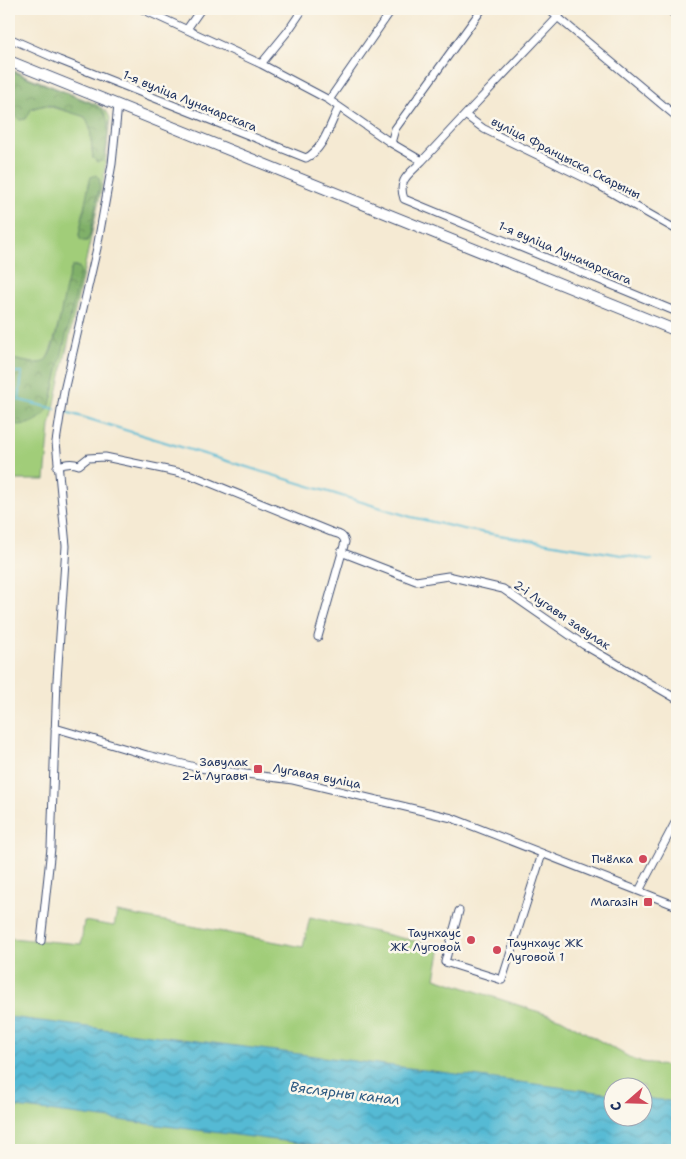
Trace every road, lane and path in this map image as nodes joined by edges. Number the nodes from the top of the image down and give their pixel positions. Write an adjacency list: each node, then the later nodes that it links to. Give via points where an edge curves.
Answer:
1 (142, 9): 11 (street)
2 (200, 9): 11 (street)
3 (303, 9): 14 (street)
4 (392, 9): 15 (street)
5 (482, 9): 20 (street, via 396,129)
6 (548, 9): 10 (street)
7 (563, 9): 10 (street)
8 (668, 9): 9 (street)
9 (677, 16)
10 (558, 17): 18 (street); 19 (street)
11 (187, 28): 14 (street)
12 (9, 38): 17 (street, 1-я вуліца Луначарскага, via 306,158 321,145)
13 (9, 61): 16 (street)
14 (261, 64): 15 (street)
15 (329, 100): 17 (street)
16 (118, 105): 24 (street); 25 (street, via 112,164 97,248 64,391 56,442)
17 (338, 107): 20 (street)
18 (465, 115): 21 (street); 22 (street, вуліца Францыска Скарыны, via 484,129 593,182)
19 (677, 117)
20 (391, 143): 21 (street)
21 (422, 161): 23 (street, 1-я вуліца Луначарскага, via 402,182 404,199)
22 (677, 230)
23 (677, 312)
24 (677, 330)
25 (57, 466): 26 (street, via 73,462 79,465 88,458 105,457 191,475 340,534 345,542); 29 (street, via 66,546)
26 (341, 552): 27 (street); 28 (street, 2-і Лугавы завулак, via 416,581 448,576 504,589 584,645)
27 (318, 637)
28 (677, 699)
29 (55, 728): 31 (street, Лугавая вуліца, via 199,768 293,780 452,818); 35 (street, via 51,848)
30 (677, 819): 32 (street)
31 (542, 854): 32 (street, Лугавая вуліца); 34 (street, via 502,980 445,962)
32 (639, 890): 33 (street, Лугавая вуліца)
33 (677, 906)
34 (459, 911)
35 (40, 940)

